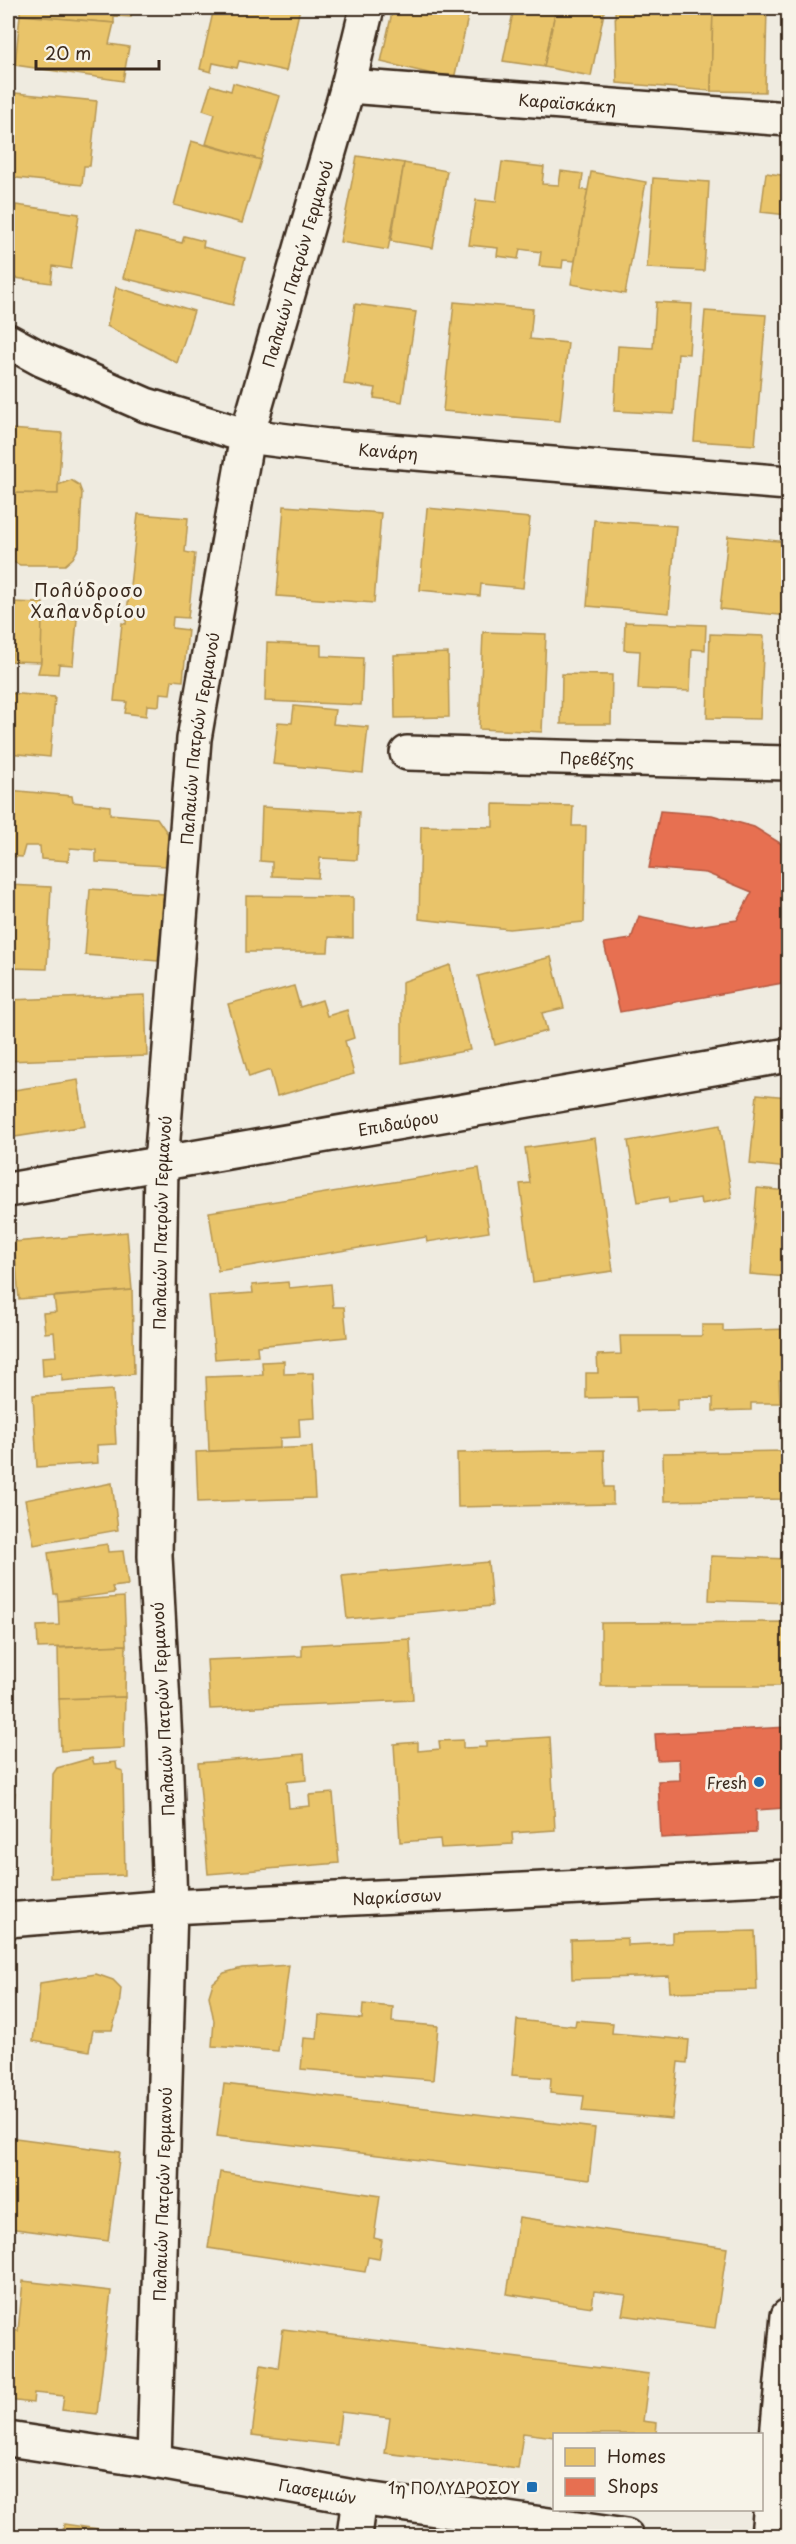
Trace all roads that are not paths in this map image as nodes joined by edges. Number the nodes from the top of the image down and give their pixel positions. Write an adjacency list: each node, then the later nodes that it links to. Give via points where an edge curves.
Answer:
1 (367, 8): 2 (street, Παλαιών Πατρών Γερμανού)
2 (348, 86): 3 (street, Καραϊσκάκη); 5 (street, Παλαιών Πατρών Γερμανού)
3 (789, 119)
4 (8, 340): 5 (street, Κανάρη, via 43,360 146,405)
5 (247, 436): 6 (street, Κανάρη); 10 (street, Παλαιών Πατρών Γερμανού, via 194,739)
6 (789, 483)
7 (407, 753): 8 (street, Πρεβέζης)
8 (789, 763)
9 (789, 1055): 10 (street, Επιδαύρου)
10 (161, 1164): 11 (street, Επιδαύρου); 13 (street, Παλαιών Πατρών Γερμανού, via 155,1556)
11 (8, 1190)
12 (789, 1877): 13 (street, Ναρκίσσων)
13 (170, 1907): 14 (street, Ναρκίσσων); 17 (street, Παλαιών Πατρών Γερμανού)
14 (8, 1920)
15 (789, 2316): 21 (street)
16 (8, 2439): 17 (street, Γιασεμιών)
17 (153, 2461): 18 (street, Γιασεμιών)
18 (359, 2498): 19 (street); 20 (street, Γιασεμιών)
19 (354, 2536)
20 (626, 2536)
21 (768, 2536)

